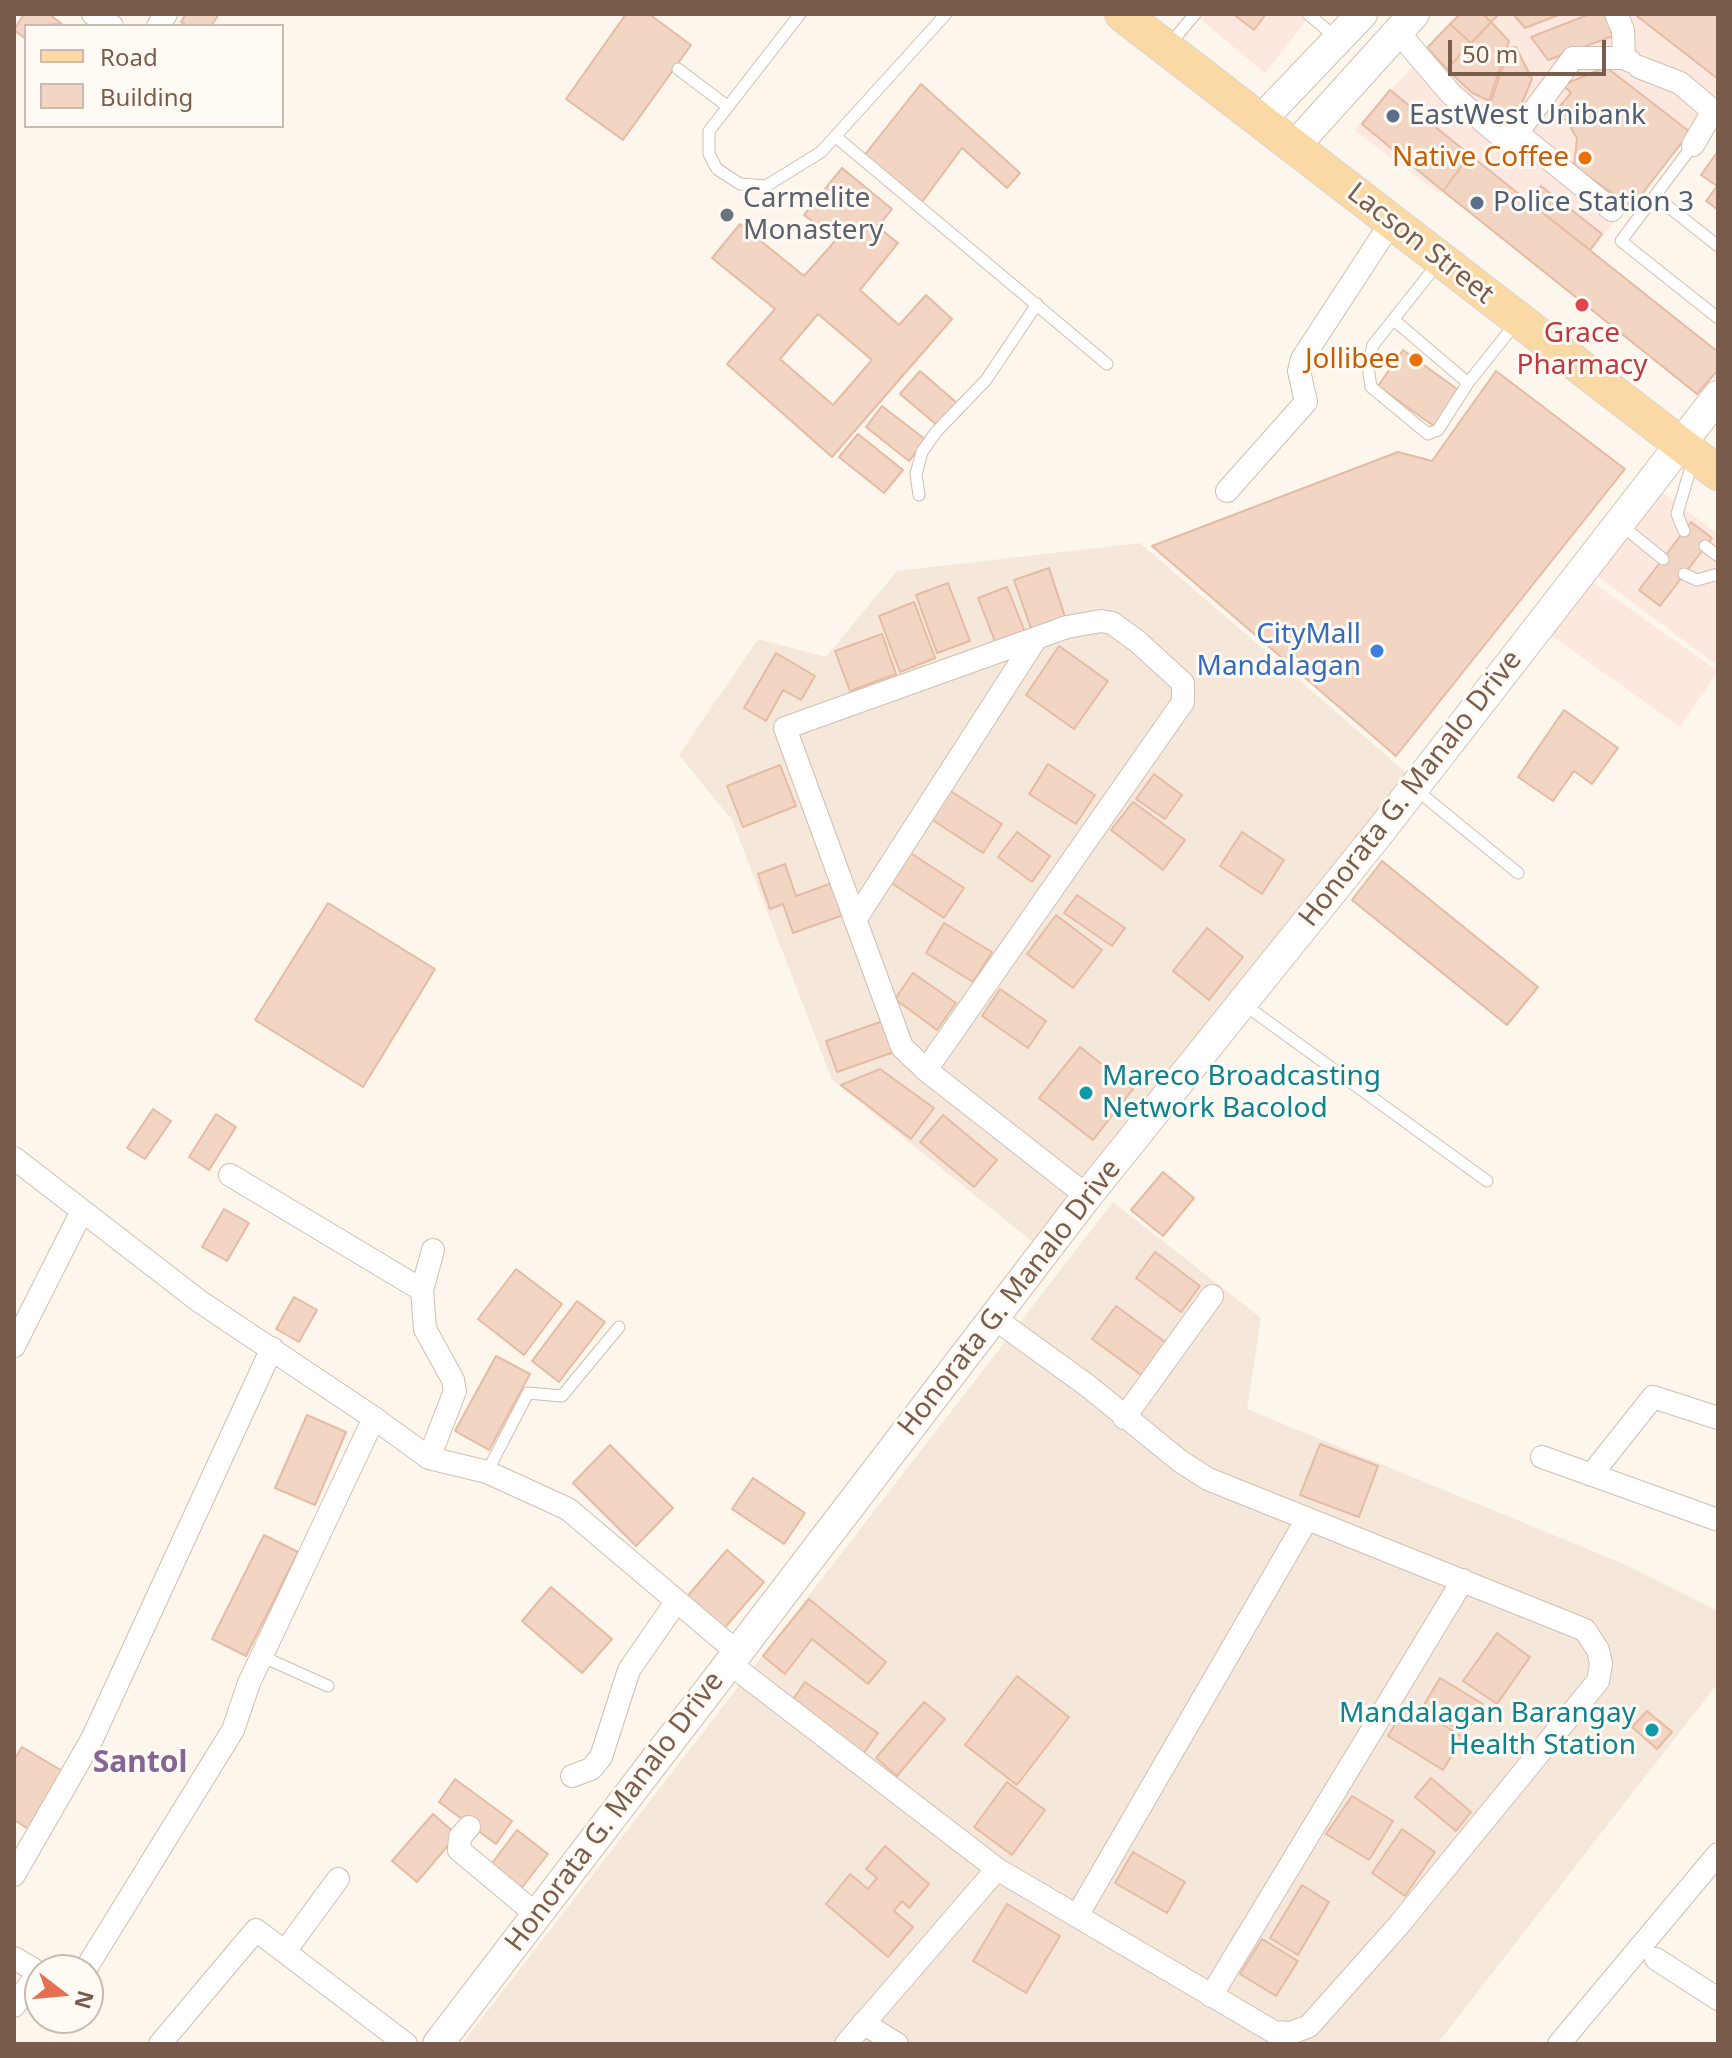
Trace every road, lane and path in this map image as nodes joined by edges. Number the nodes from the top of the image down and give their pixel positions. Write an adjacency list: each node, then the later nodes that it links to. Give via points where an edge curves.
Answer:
1 (800, 14): 13 (lane)
2 (946, 14): 16 (lane)
3 (1122, 14): 10 (main road, Lacson Street)
4 (1195, 14): 10 (lane)
5 (1308, 14): 9 (lane)
6 (1362, 14): 9 (street)
7 (1616, 14): 11 (street)
8 (1405, 23): 15 (street, via 1484,126 1506,141); 18 (street)
9 (1338, 39): 14 (street)
10 (1167, 48): 14 (main road, Lacson Street)
11 (1631, 62): 15 (street, via 1573,58); 17 (street, via 1680,83 1713,111)
12 (678, 69): 13 (lane)
13 (727, 106): 16 (lane, via 709,131 707,144 717,169 740,184 766,186 804,165)
14 (1260, 121): 18 (main road, Lacson Street)
15 (1516, 132): 20 (street)
16 (836, 137): 24 (lane)
17 (1693, 145): 19 (lane)
18 (1294, 147): 21 (main road, Lacson Street)
19 (1655, 196): 22 (lane); 25 (lane, via 1621,241)
20 (1612, 210)
21 (1392, 221): 23 (main road, Lacson Street); 32 (street, via 1302,359 1299,371 1306,402)
22 (1718, 246)
23 (1442, 258): 26 (lane); 27 (main road, Lacson Street)
24 (1037, 304): 28 (lane); 33 (lane, via 986,380 922,452 916,474)
25 (1718, 318)
26 (1394, 320): 29 (lane); 29 (lane, via 1369,356 1371,387 1431,435)
27 (1518, 320): 29 (lane); 31 (main road, Lacson Street)
28 (1107, 364)
29 (1468, 383)
30 (1718, 396): 31 (street, Honorata G. Manalo Drive)
31 (1697, 458): 34 (street, Honorata G. Manalo Drive); 35 (lane, via 1677,514)
32 (1227, 491)
33 (919, 495)
34 (1618, 523): 38 (lane); 42 (street, Honorata G. Manalo Drive)
35 (1684, 531)
36 (1705, 546): 37 (lane)
37 (1718, 556)
38 (1663, 559)
39 (1684, 574): 40 (lane, via 1697,580)
40 (1718, 574)
41 (1035, 640): 44 (street); 44 (street, via 785,728); 46 (street, via 1085,623 1112,623 1183,683 1185,696)
42 (1413, 788): 43 (lane); 45 (street, Honorata G. Manalo Drive)
43 (1518, 873)
44 (855, 920): 46 (street, via 902,1047)
45 (1242, 1003): 49 (lane); 50 (street, Honorata G. Manalo Drive)
46 (926, 1070): 50 (street)
47 (14, 1158): 51 (street)
48 (230, 1175): 53 (street)
49 (1487, 1181)
50 (1087, 1196): 55 (street, Honorata G. Manalo Drive)
51 (82, 1211): 57 (street); 58 (street, via 199,1301)
52 (433, 1250): 53 (street)
53 (422, 1290): 63 (street, via 425,1329 455,1385)
54 (1212, 1296): 60 (street)
55 (994, 1318): 60 (street); 71 (street, Honorata G. Manalo Drive)
56 (619, 1327): 64 (lane, via 562,1396 528,1393)
57 (14, 1346)
58 (272, 1348): 59 (street); 77 (street, via 92,1739)
59 (374, 1418): 63 (street); 70 (street)
60 (1124, 1418): 66 (street, via 1193,1470)
61 (1718, 1418): 65 (street, via 1653,1397)
62 (1542, 1457): 65 (street)
63 (429, 1458): 64 (street)
64 (487, 1472): 69 (street, via 568,1509)
65 (1591, 1475): 67 (street)
66 (1307, 1519): 68 (street); 80 (street)
67 (1718, 1520)
68 (1463, 1580): 85 (street); 85 (street, via 1585,1630 1598,1650 1598,1681 1398,1926 1309,2026 1274,2032)
69 (676, 1602): 71 (street); 73 (street, via 629,1670 601,1757 591,1769)
70 (261, 1656): 72 (lane); 82 (street, via 233,1730)
71 (733, 1658): 76 (street); 79 (street, Honorata G. Manalo Drive)
72 (328, 1686)
73 (572, 1776)
74 (469, 1827): 79 (street, via 457,1843 459,1850)
75 (1718, 1854): 94 (street)
76 (997, 1869): 80 (street); 88 (street)
77 (14, 1875)
78 (338, 1879): 81 (street)
79 (537, 1915): 91 (street, Honorata G. Manalo Drive)
80 (1077, 1916): 85 (street)
81 (286, 1950): 89 (street, via 256,1930); 90 (street)
82 (95, 1954)
83 (14, 1958): 87 (street, via 36,1976)
84 (1656, 1959): 86 (street)
85 (1211, 1996)
86 (1718, 1999)
87 (14, 2006)
88 (863, 2023): 92 (street); 93 (street)
89 (160, 2044)
90 (406, 2044)
91 (438, 2044)
92 (846, 2044)
93 (897, 2044)
94 (1559, 2044)

